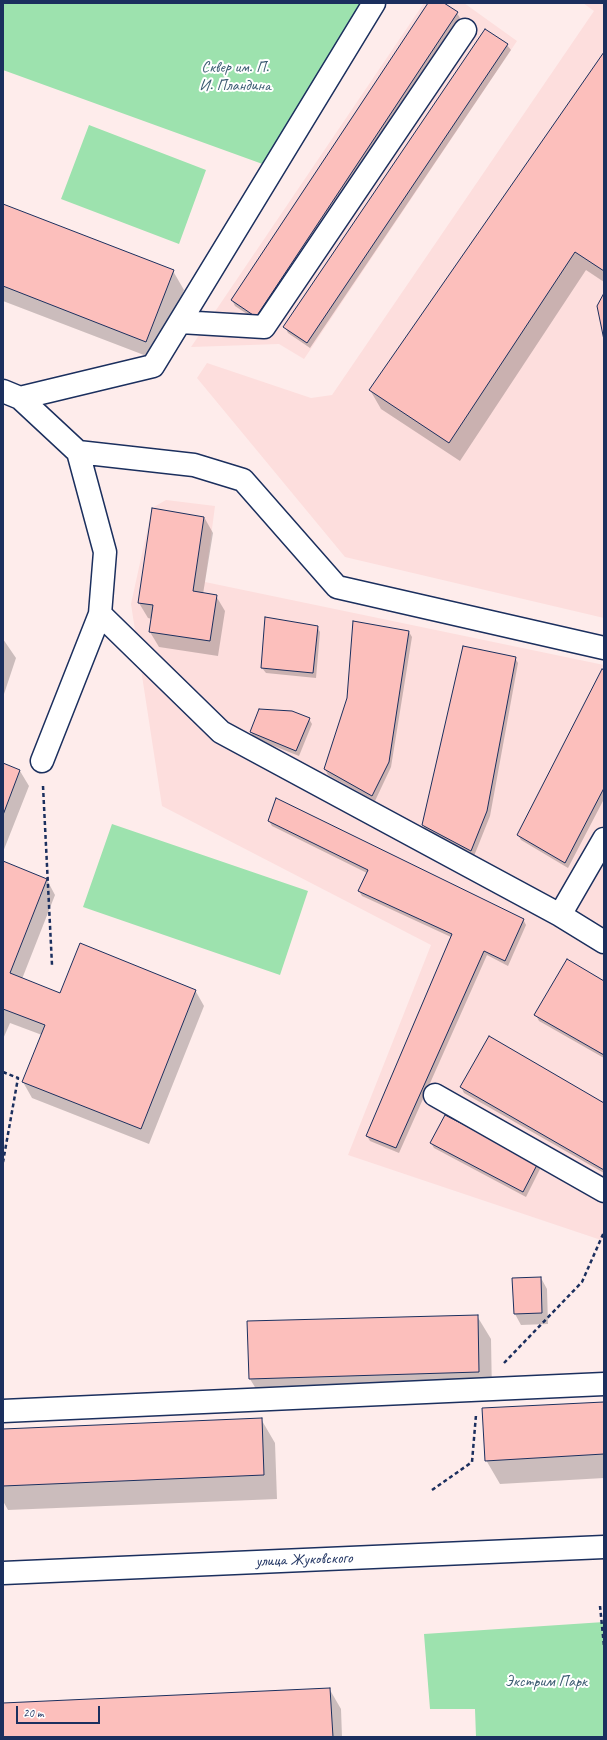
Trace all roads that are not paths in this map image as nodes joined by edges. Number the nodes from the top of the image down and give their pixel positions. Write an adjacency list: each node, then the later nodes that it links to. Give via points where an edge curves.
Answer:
1 (374, 3): 3 (street)
2 (465, 30): 3 (street, via 264,327)
3 (180, 322): 4 (street, via 153,366)
4 (11, 394): 5 (street)
5 (78, 452): 6 (street, via 106,552); 7 (street, via 194,465 243,480 336,587)
6 (100, 614): 8 (street); 10 (street, via 221,732)
7 (604, 648)
8 (42, 760)
9 (604, 839): 10 (street)
10 (560, 915): 11 (street)
11 (604, 942)
12 (435, 1095): 13 (street)
13 (604, 1191)
14 (604, 1384): 15 (street)
15 (3, 1411)
16 (604, 1547): 17 (street, улица Жуковского)
17 (3, 1573)

